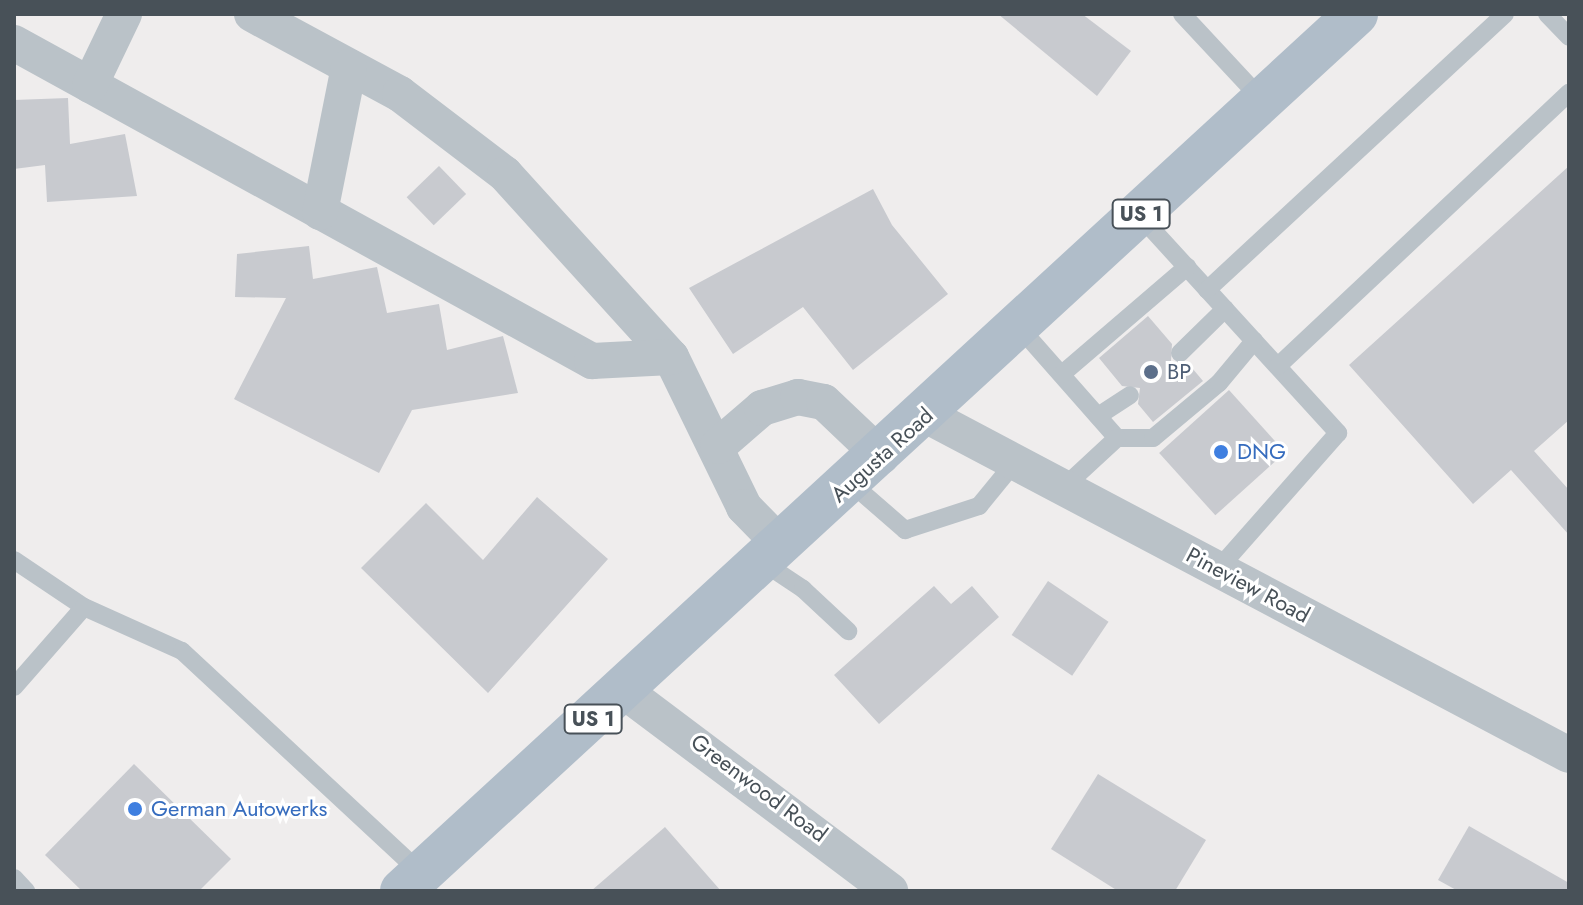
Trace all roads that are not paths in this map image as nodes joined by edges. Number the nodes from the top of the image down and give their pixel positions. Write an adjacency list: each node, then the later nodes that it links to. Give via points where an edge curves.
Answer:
1 (124, 14): 10 (street)
2 (252, 14): 9 (street)
3 (1182, 14): 12 (lane)
4 (1356, 14): 12 (main road, Augusta Road / US 1)
5 (1505, 14): 16 (lane)
6 (1547, 14): 7 (lane)
7 (1569, 37)
8 (14, 43): 10 (street)
9 (349, 67): 13 (street); 21 (street, via 400,94 505,174)
10 (90, 85): 13 (street)
11 (1569, 93): 22 (lane)
12 (1263, 101): 14 (main road, Augusta Road / US 1)
13 (320, 212): 21 (street, via 592,361)
14 (1140, 216): 15 (lane); 18 (main road, Augusta Road / US 1)
15 (1187, 267): 16 (lane); 23 (lane)
16 (1207, 290): 17 (lane)
17 (1225, 309): 19 (lane); 20 (lane)
18 (1020, 328): 23 (lane); 25 (main road, Augusta Road / US 1)
19 (1254, 341): 22 (lane); 27 (lane, via 1219,383 1153,438)
20 (1180, 353)
21 (671, 357): 28 (street)
22 (1278, 366): 34 (lane, via 1338,433)
23 (1062, 374): 26 (lane)
24 (1130, 395): 26 (lane)
25 (926, 415): 29 (street, Pineview Road); 30 (main road, Augusta Road / US 1)
26 (1098, 416): 27 (lane)
27 (1117, 438): 31 (lane)
28 (718, 446): 30 (street, via 762,408 798,397 824,402); 32 (street, via 744,507)
29 (1015, 462): 30 (lane, via 979,506 905,530); 31 (street, Pineview Road)
30 (866, 470): 32 (main road, Augusta Road / US 1)
31 (1064, 487): 34 (street, Pineview Road)
32 (773, 555): 36 (lane); 38 (main road, Augusta Road / US 1)
33 (14, 560): 35 (lane)
34 (1218, 569): 39 (street, Pineview Road)
35 (84, 607): 37 (lane); 41 (lane, via 182,651)
36 (848, 631)
37 (14, 687)
38 (624, 691): 41 (main road, Augusta Road / US 1); 43 (street, Greenwood Road)
39 (1569, 755)
40 (14, 878): 42 (lane)
41 (412, 882)
42 (26, 891)
43 (890, 891)

